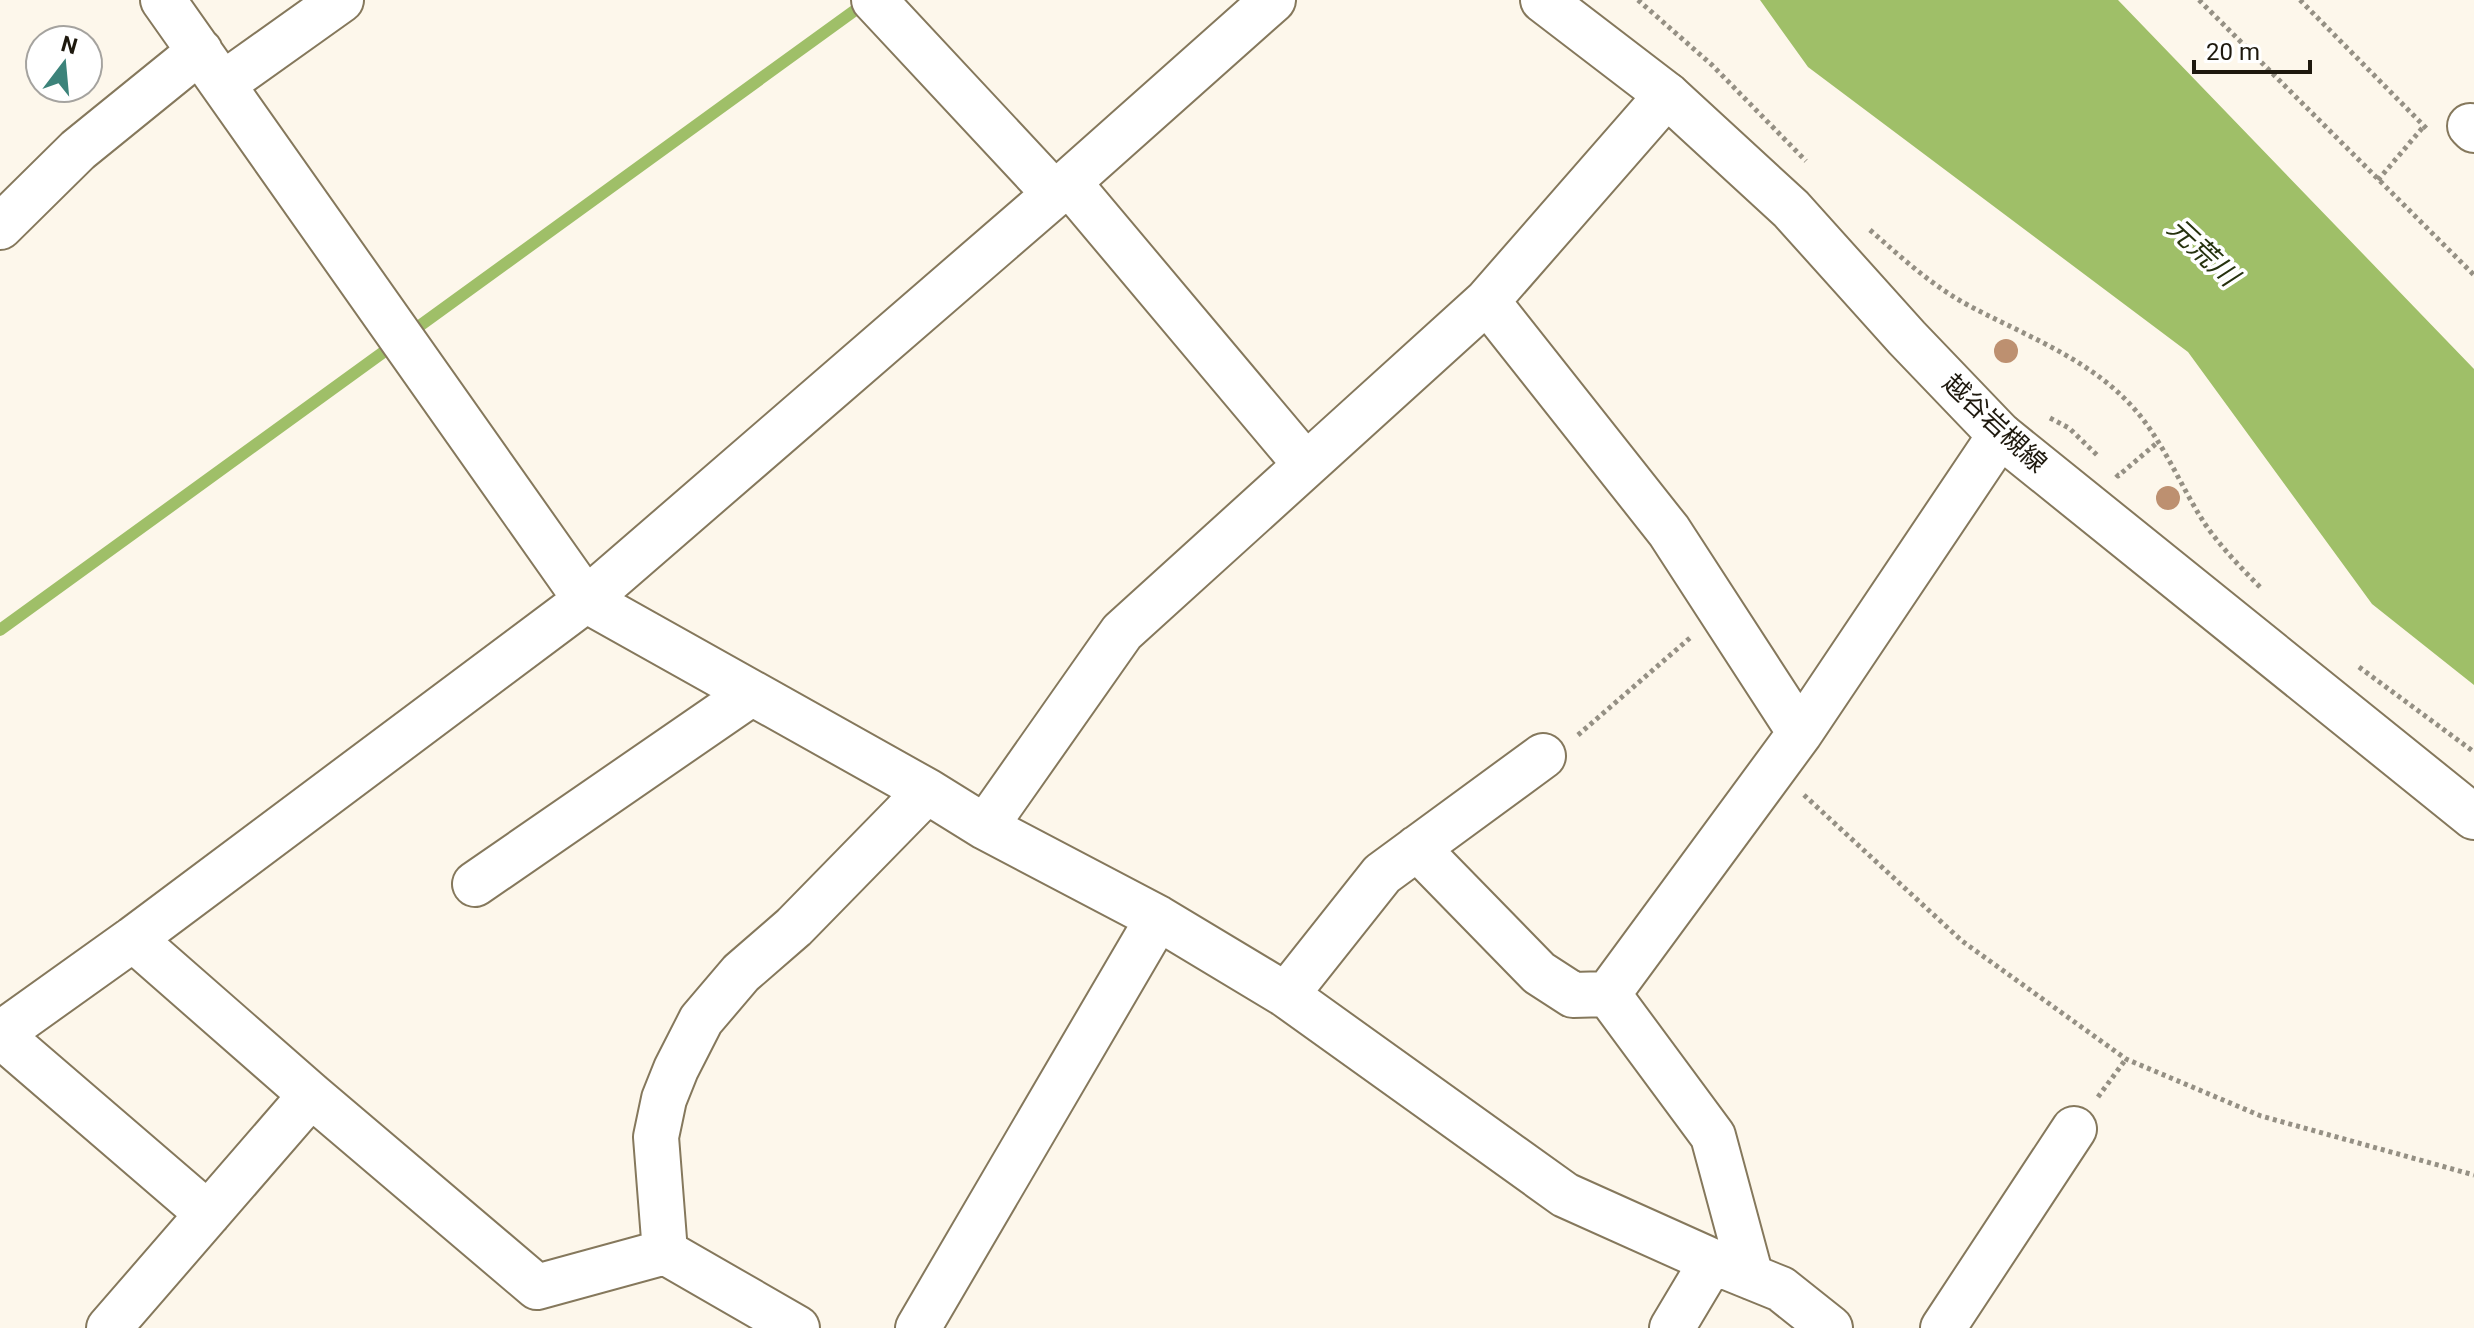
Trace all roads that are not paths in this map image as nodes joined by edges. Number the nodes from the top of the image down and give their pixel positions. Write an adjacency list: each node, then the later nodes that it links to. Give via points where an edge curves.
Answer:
1 (163, 0): 6 (street)
2 (341, 0): 6 (street)
3 (874, 0): 8 (street)
4 (1273, 0): 8 (street)
5 (1543, 0): 7 (street, 越谷岩槻線)
6 (212, 68): 9 (street, via 78,150); 13 (street)
7 (1667, 95): 10 (street); 11 (street, 越谷岩槻線, via 1791,209)
8 (1062, 188): 12 (street); 13 (street)
9 (0, 227)
10 (1487, 301): 12 (street); 15 (street, via 1669,531)
11 (2000, 435): 15 (street); 18 (street, 越谷岩槻線)
12 (1306, 465): 19 (street, via 1122,632)
13 (586, 600): 14 (street); 23 (street)
14 (752, 693): 17 (street); 21 (street)
15 (1800, 733): 24 (street)
16 (1543, 756): 20 (street)
17 (927, 791): 19 (street); 30 (street, via 794,927 741,973 701,1020 664,1099 656,1137)
18 (2474, 817)
19 (985, 827): 22 (street)
20 (1417, 848): 24 (street, via 1539,973 1573,995); 25 (street, via 1382,874)
21 (475, 884)
22 (1158, 918): 25 (street); 35 (street)
23 (133, 939): 26 (street); 27 (street)
24 (1608, 994): 32 (street, via 1713,1136)
25 (1286, 995): 31 (street, via 1565,1195)
26 (0, 1034): 29 (street)
27 (311, 1095): 29 (street); 30 (street, via 537,1287)
28 (2074, 1129): 38 (street)
29 (208, 1214): 33 (street)
30 (665, 1252): 34 (street)
31 (1712, 1261): 32 (street); 36 (street)
32 (1751, 1277): 37 (street, via 1781,1289)
33 (109, 1328)
34 (797, 1328)
35 (918, 1328)
36 (1672, 1328)
37 (1830, 1328)
38 (1943, 1328)

